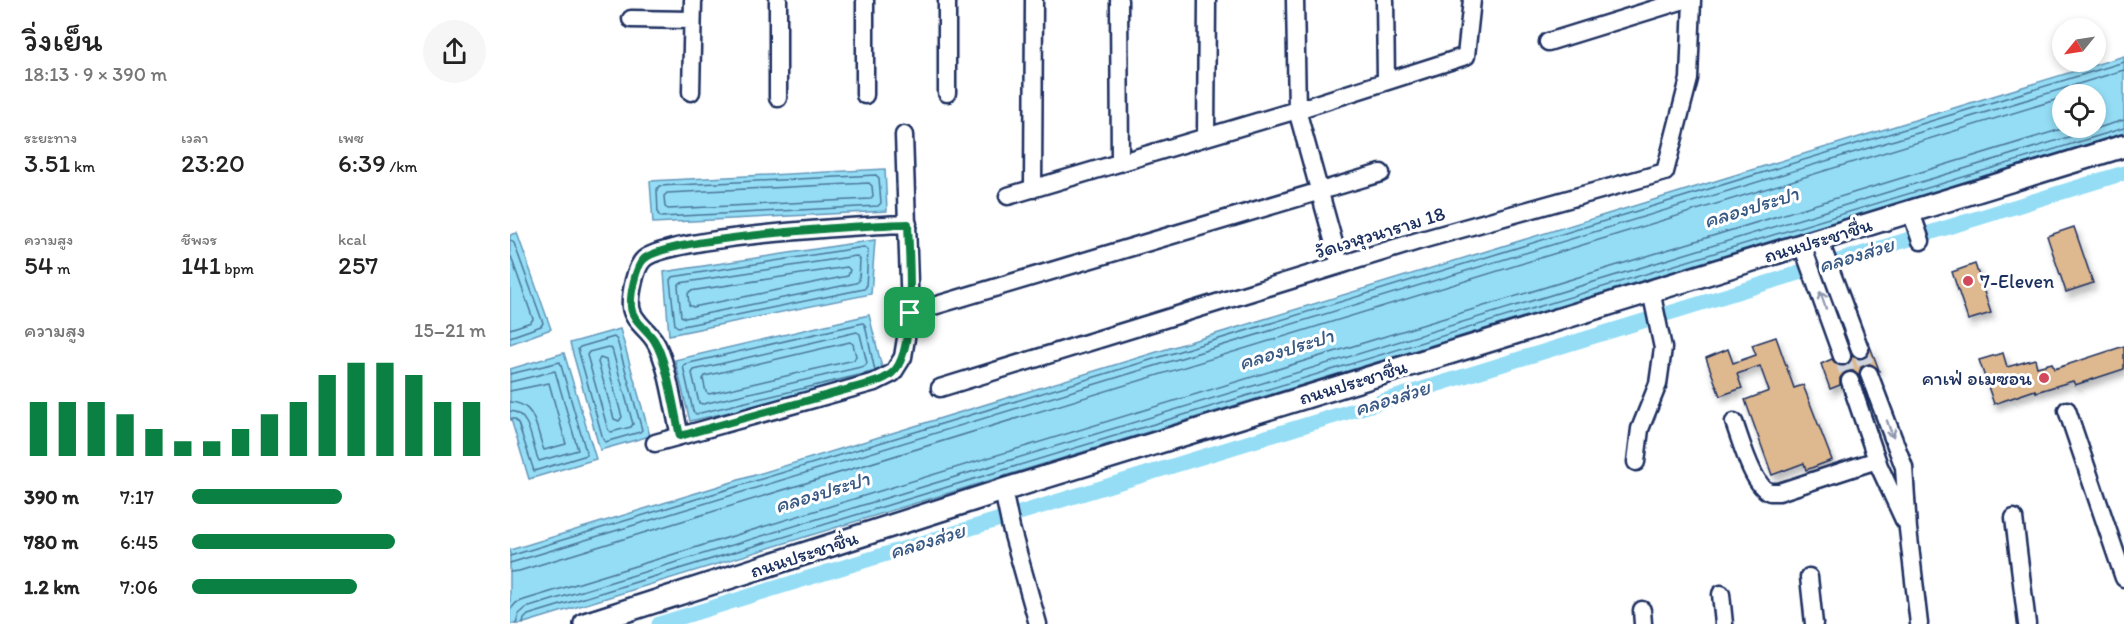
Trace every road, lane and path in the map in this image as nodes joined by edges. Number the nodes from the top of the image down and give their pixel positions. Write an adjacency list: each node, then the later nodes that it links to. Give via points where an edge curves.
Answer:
1 (693, 0): 14 (street)
2 (778, 0): 20 (street)
3 (865, 0): 19 (street)
4 (947, 0): 18 (street)
5 (1034, 0): 27 (street)
6 (1119, 0): 25 (street)
7 (1207, 0): 23 (street)
8 (1295, 0): 21 (street)
9 (1385, 0): 16 (street)
10 (1472, 0): 16 (street, via 1466,56)
11 (1684, 0): 15 (street)
12 (1692, 0): 34 (street, วัดเวฬุวนาราม 18, via 1689,79 1665,172)
13 (631, 19): 14 (street)
14 (692, 20): 17 (street)
15 (1548, 42)
16 (1386, 81): 21 (street)
17 (691, 92)
18 (947, 93)
19 (865, 94)
20 (778, 98)
21 (1297, 110): 23 (street); 28 (street)
22 (904, 135): 31 (street)
23 (1206, 137): 25 (street)
24 (2124, 146): 30 (street, ถนนประชาชื่น)
25 (1120, 163): 27 (street)
26 (1381, 173): 28 (street)
27 (1033, 189): 29 (street)
28 (1318, 191): 34 (street); 36 (street)
29 (1008, 196)
30 (1913, 216): 32 (street); 33 (street, ถนนประชาชื่น)
31 (908, 224): 36 (street); 44 (street, via 706,242 659,251 643,259 636,274 631,308 660,352)
32 (1921, 241)
33 (1811, 242): 35 (street, ถนนประชาชื่น); 37 (street); 38 (street, one-way to 33)
34 (1340, 266): 41 (street, วัดเวฬุวนาราม 18)
35 (1651, 291): 47 (street, via 1663,348 1658,384 1640,429); 48 (street, ถนนประชาชื่น)
36 (910, 313): 44 (street, via 903,357 892,373 866,384)
37 (1860, 349)
38 (1842, 356)
39 (1869, 374): 50 (street, one-way to 50, via 1904,467)
40 (1850, 381): 46 (street)
41 (940, 388)
42 (2067, 410): 52 (street)
43 (1734, 422): 46 (street, via 1760,486 1770,492)
44 (680, 436): 45 (street)
45 (655, 443)
46 (1877, 460): 50 (street)
47 (1636, 462)
48 (1003, 490): 54 (street, ถนนประชาชื่น); 55 (street)
49 (2014, 518): 59 (street)
50 (1908, 529): 58 (street)
51 (1809, 577): 57 (street)
52 (2124, 578)
53 (1721, 594): 56 (street)
54 (585, 624)
55 (1038, 624)
56 (1724, 624)
57 (1814, 624)
58 (1919, 624)
59 (2026, 624)

